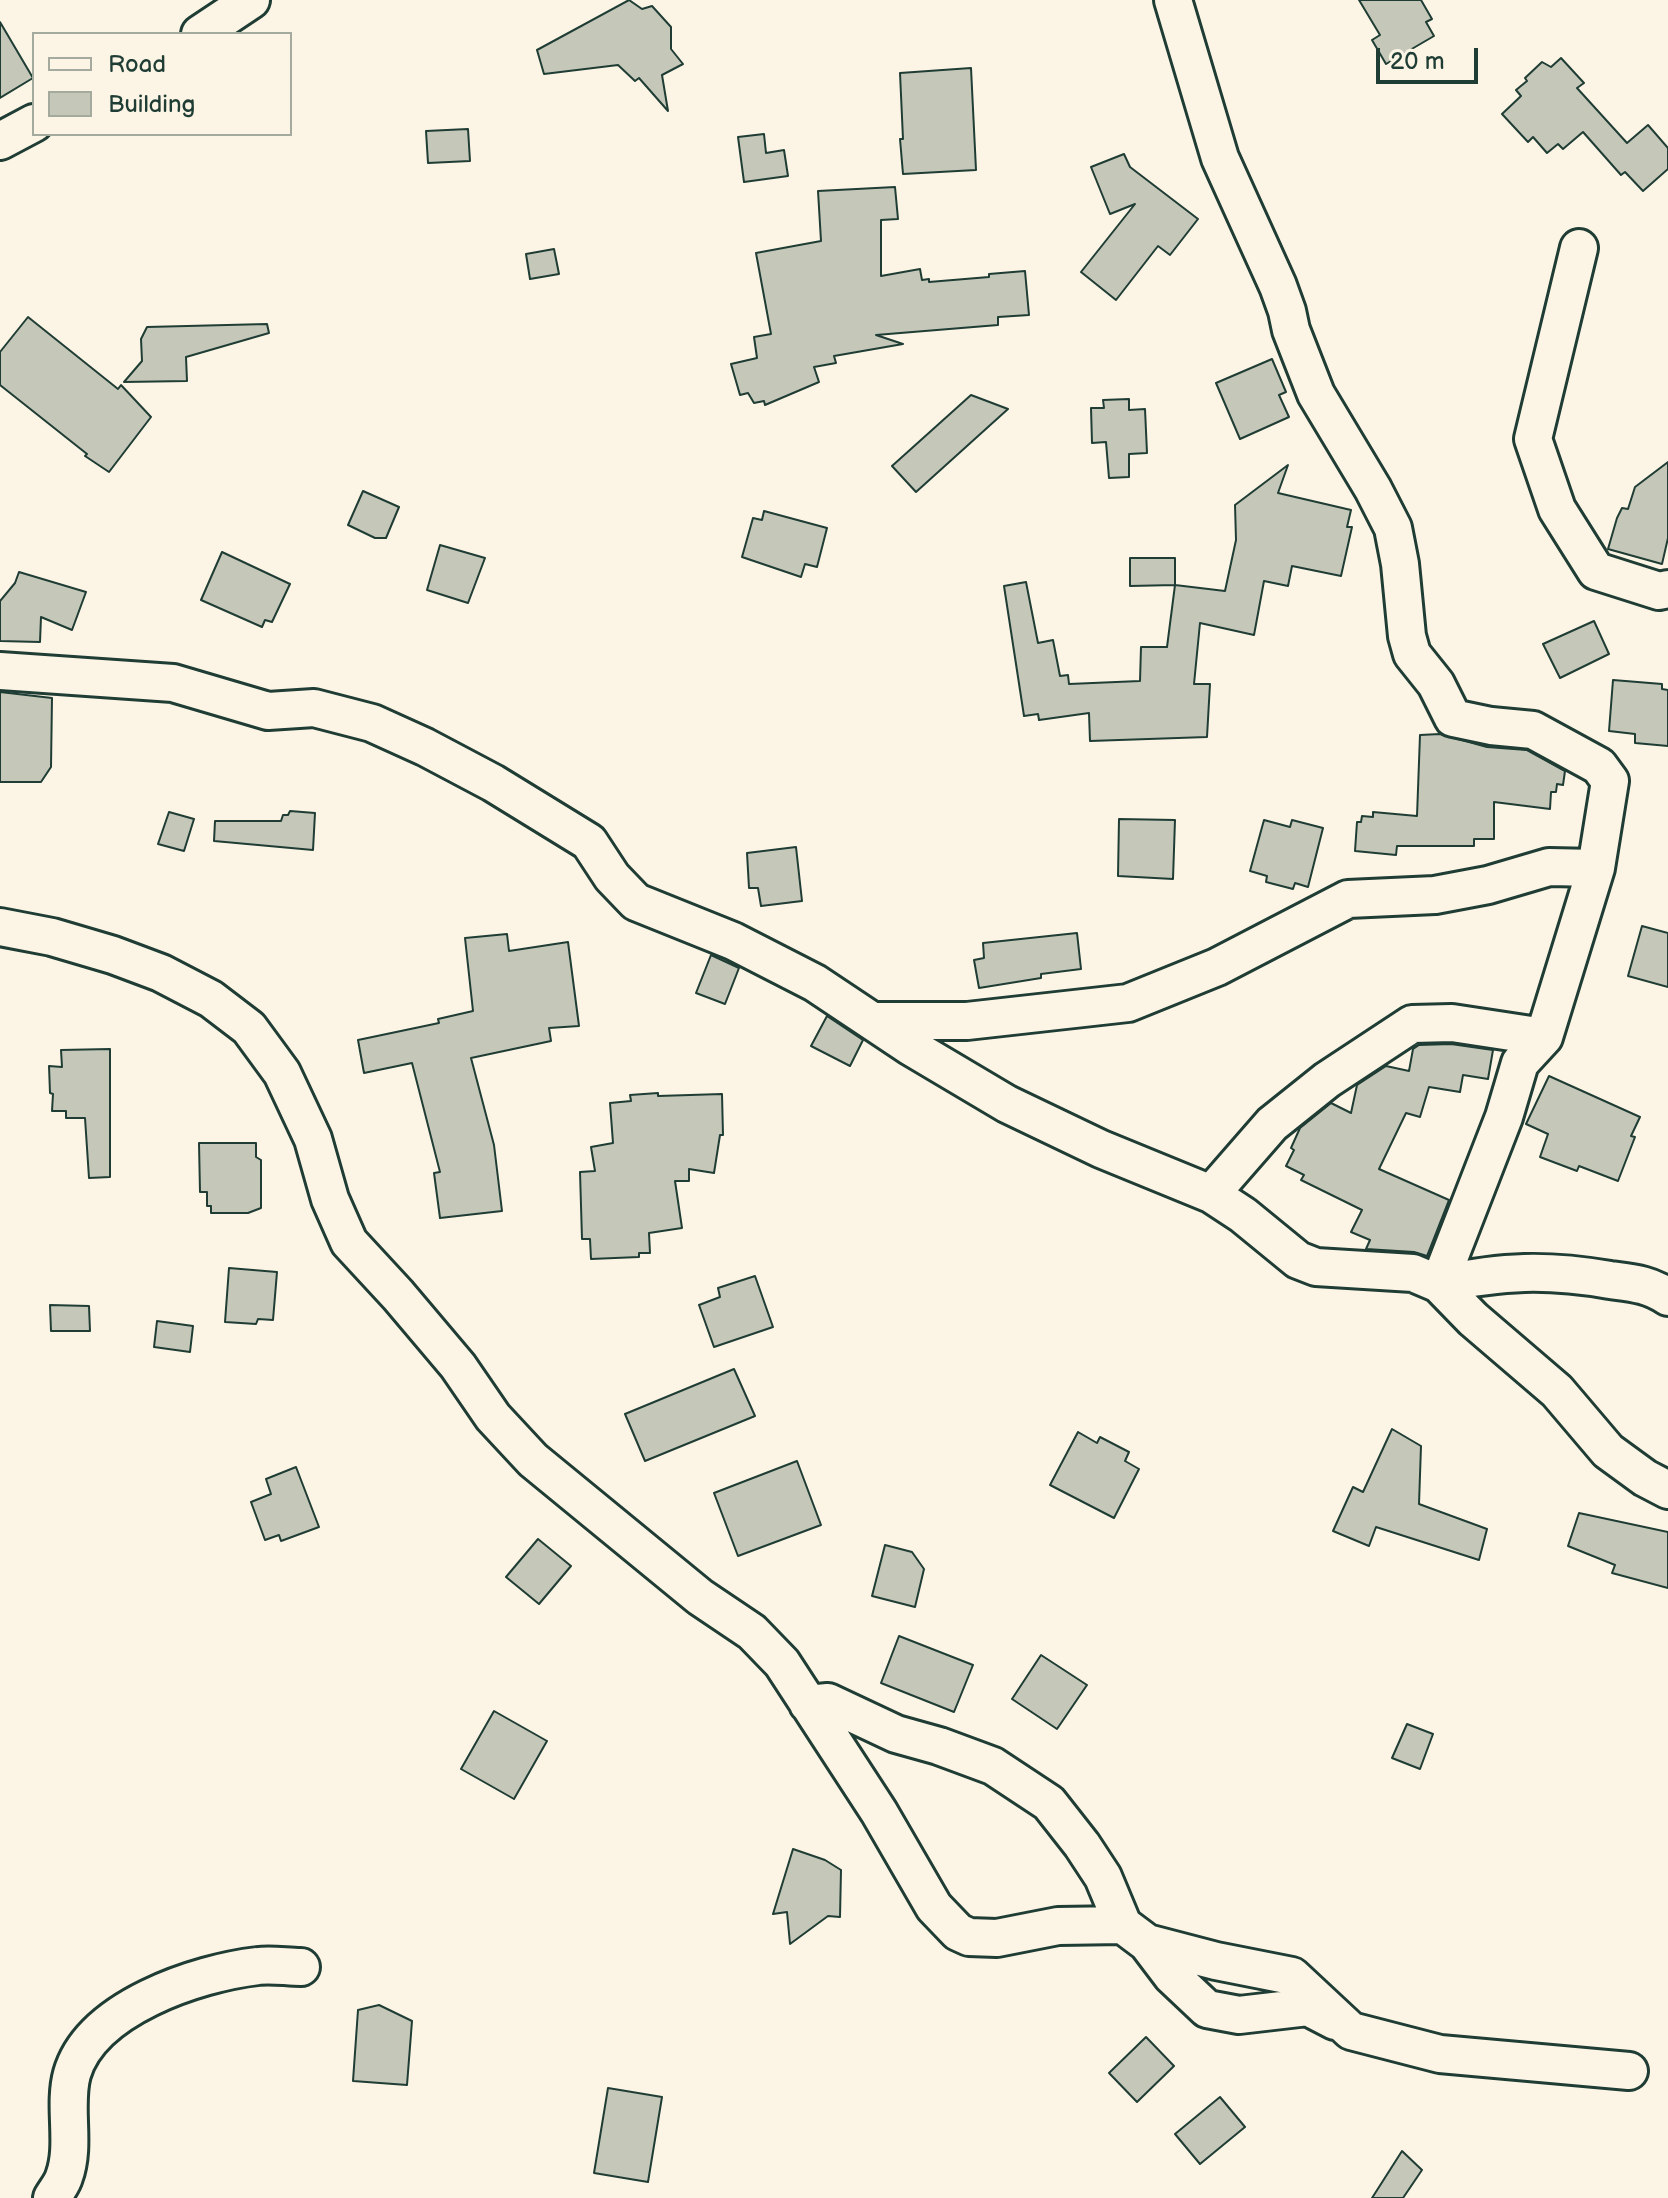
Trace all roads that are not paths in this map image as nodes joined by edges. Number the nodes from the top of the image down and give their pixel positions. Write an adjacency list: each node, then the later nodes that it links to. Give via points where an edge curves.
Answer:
1 (251, 0): 3 (street)
2 (1173, 0): 9 (street, via 1220,158 1278,286 1316,394 1393,528 1412,654 1436,684 1453,718 1533,730 1599,766 1610,781)
3 (203, 32)
4 (32, 124): 5 (street)
5 (0, 141)
6 (1579, 248): 7 (street, via 1533,439 1557,509 1596,571 1659,591)
7 (1668, 589)
8 (0, 671): 11 (street, via 173,683 268,711 314,708 372,723 493,783 589,842 636,902 733,941 815,983)
9 (1596, 868): 11 (street, via 1549,867 1435,895 1348,899 1217,967 1128,1003 967,1021); 12 (street)
10 (0, 927): 17 (street, via 98,950 161,973 211,999 249,1028 289,1087 349,1242 458,1366 493,1417 545,1469 700,1597 752,1632 782,1663)
11 (873, 1021): 13 (street, via 1007,1104)
12 (1544, 1037): 13 (street, via 1452,1023 1412,1024 1272,1124); 14 (street, via 1520,1063)
13 (1211, 1194): 14 (street, via 1298,1260 1316,1267 1413,1273)
14 (1439, 1284): 15 (street, via 1492,1273 1553,1271 1653,1287); 16 (street, via 1557,1391 1608,1451)
15 (1668, 1297)
16 (1668, 1490)
17 (808, 1704): 18 (street, via 828,1702 896,1734 993,1766 1049,1803 1103,1877); 18 (street, via 934,1907 958,1932 989,1938 1058,1926)
18 (1135, 1934): 20 (street, via 1216,1961 1292,1976); 20 (street, via 1207,2009 1239,2015 1308,2007)
19 (301, 1967): 22 (street, via 261,1965 223,1972 131,2007 98,2032 79,2054 71,2077 65,2177)
20 (1351, 2031): 21 (street, via 1440,2054)
21 (1629, 2071)
22 (52, 2198)

